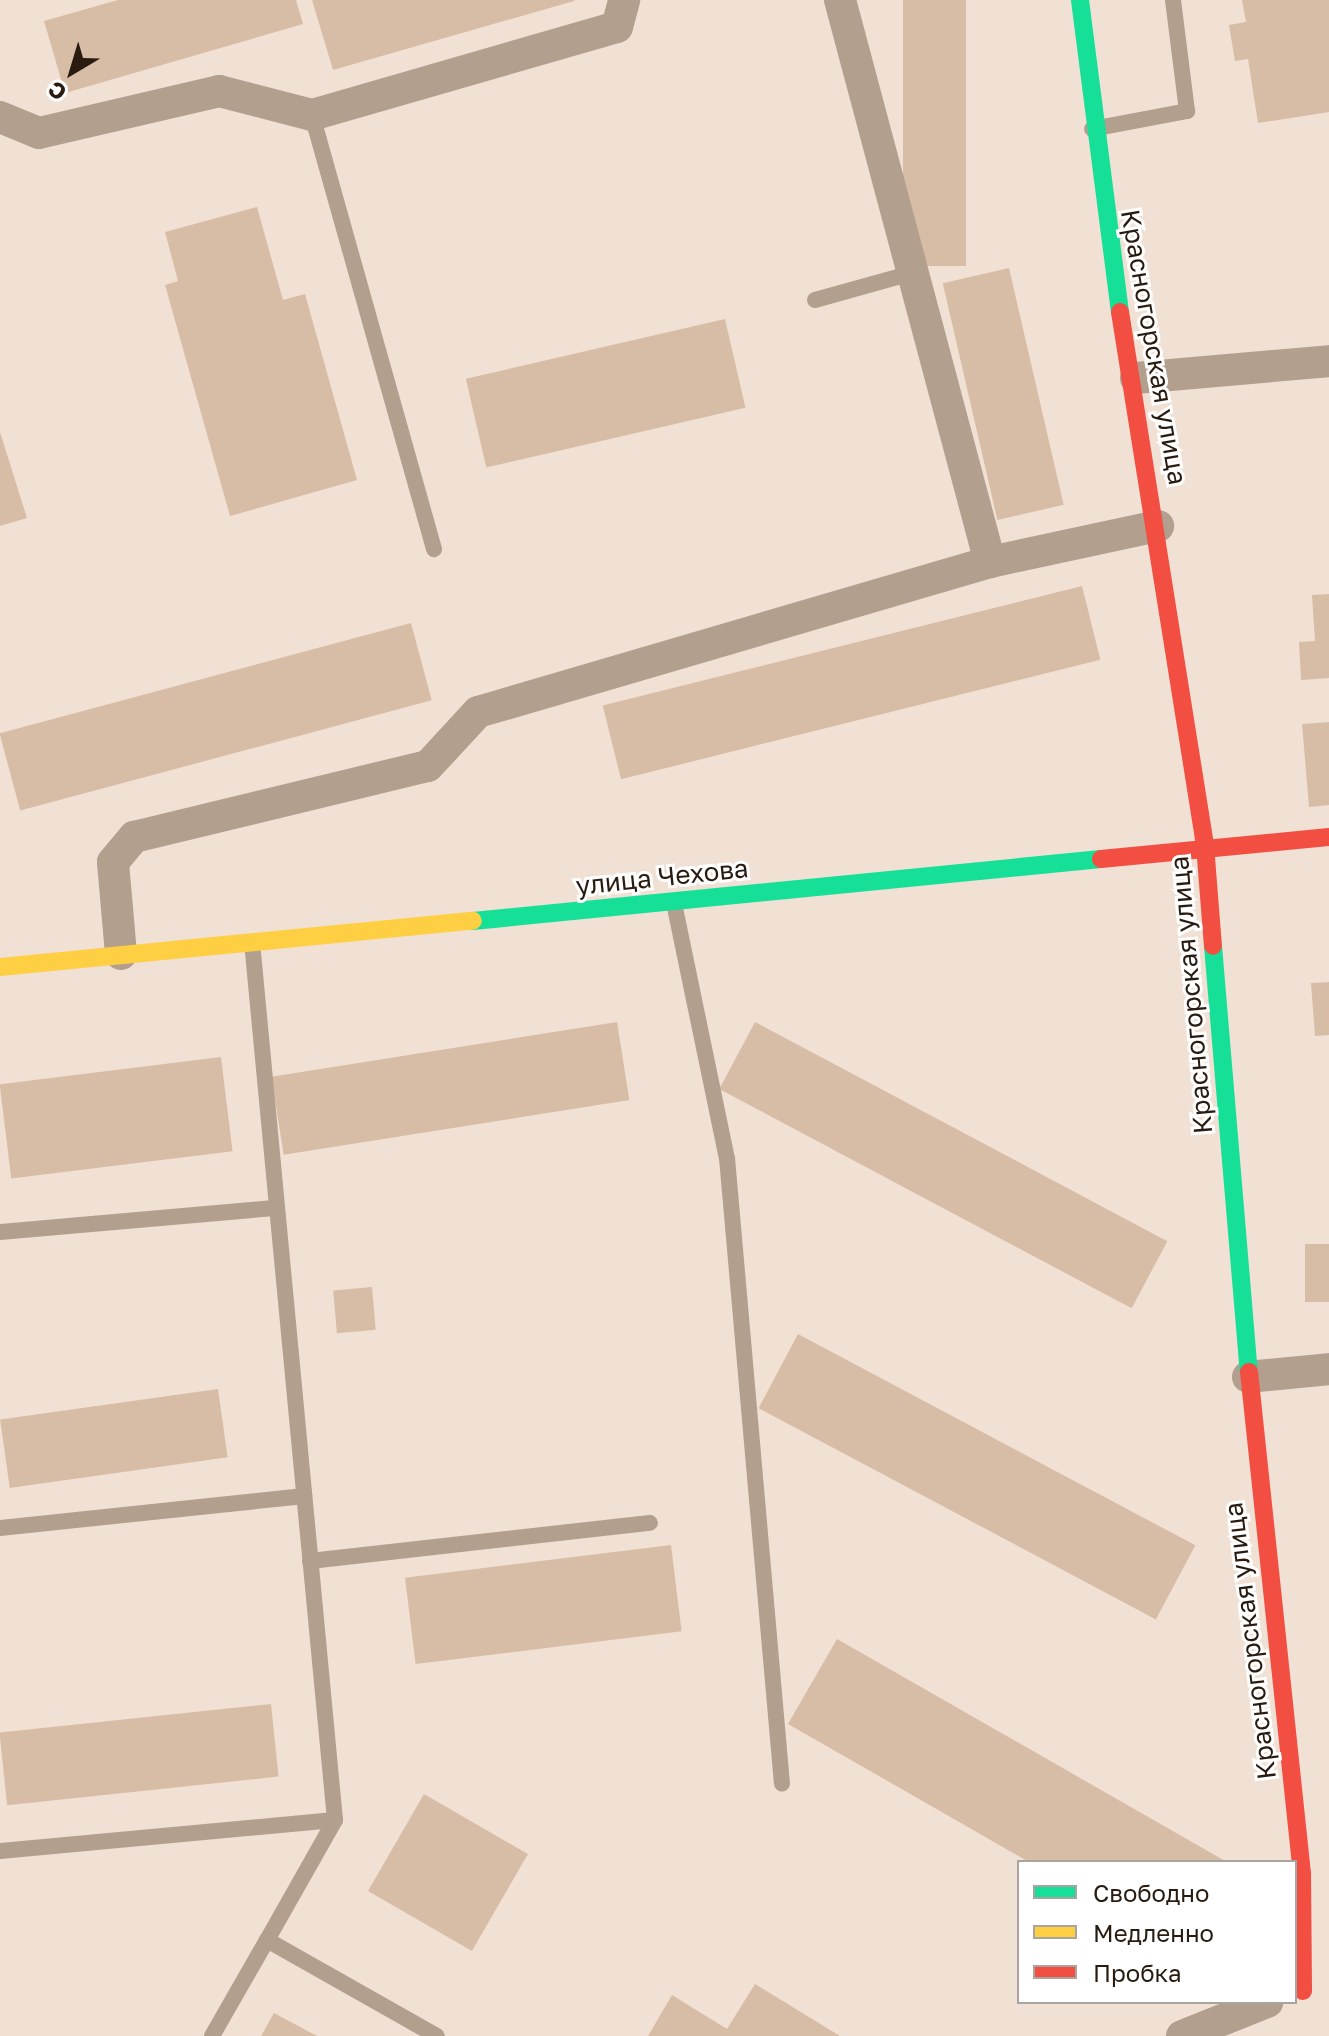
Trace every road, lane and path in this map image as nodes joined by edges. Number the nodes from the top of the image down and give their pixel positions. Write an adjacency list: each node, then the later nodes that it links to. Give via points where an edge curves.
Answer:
1 (624, 0): 5 (street, via 617,27)
2 (840, 0): 8 (street)
3 (1080, 0): 7 (street, Красногорская улица)
4 (1173, 0): 7 (lane, via 1187,111)
5 (312, 115): 6 (street, via 219,91 39,133); 13 (lane)
6 (0, 117)
7 (1091, 129): 11 (street, Красногорская улица)
8 (912, 273): 9 (lane); 14 (street)
9 (815, 300)
10 (1329, 361): 11 (street)
11 (1136, 378): 12 (street, Красногорская улица)
12 (1158, 526): 14 (street); 16 (street, Красногорская улица)
13 (434, 549)
14 (990, 562): 19 (street, via 478,712 428,766 134,837 113,862)
15 (1329, 837): 16 (street, улица Чехова)
16 (1205, 845): 17 (street, улица Чехова); 24 (street, Красногорская улица)
17 (674, 902): 18 (street, улица Чехова); 29 (lane, via 727,1158)
18 (251, 941): 19 (street, улица Чехова); 21 (lane)
19 (121, 954): 20 (street, улица Чехова)
20 (0, 967)
21 (277, 1208): 22 (lane); 25 (lane)
22 (0, 1232)
23 (1329, 1369): 24 (street)
24 (1248, 1377): 33 (street, Красногорская улица, via 1302,1874)
25 (304, 1496): 27 (lane); 28 (lane)
26 (650, 1523): 28 (lane)
27 (0, 1528)
28 (310, 1561): 30 (lane)
29 (782, 1784)
30 (335, 1820): 31 (lane); 32 (lane)
31 (0, 1851)
32 (267, 1940): 35 (lane); 36 (lane)
33 (1309, 1992)
34 (1262, 2004): 37 (street)
35 (212, 2036)
36 (437, 2036)
37 (1182, 2036)

